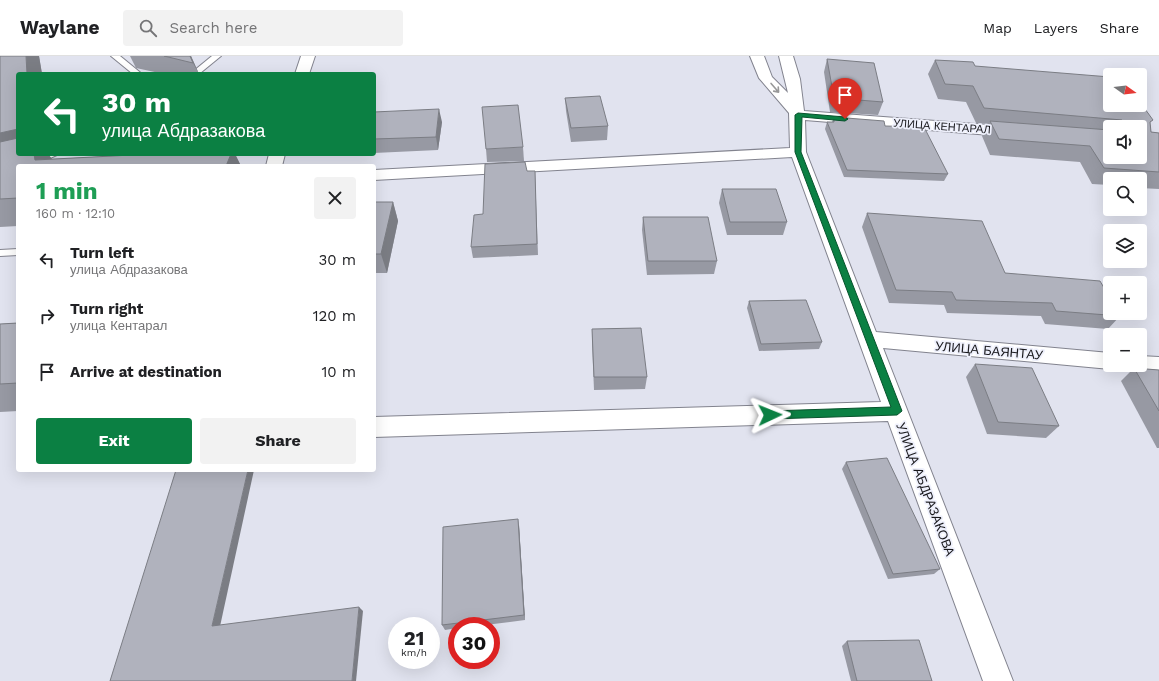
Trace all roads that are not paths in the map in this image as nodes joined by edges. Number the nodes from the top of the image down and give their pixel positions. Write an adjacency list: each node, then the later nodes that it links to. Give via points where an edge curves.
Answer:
1 (115, 56): 6 (lane)
2 (217, 56): 7 (lane)
3 (308, 56): 8 (street)
4 (757, 56): 9 (street, one-way to 9, via 766,78)
5 (786, 56): 9 (street, УЛИЦА АБДРАЗАКОВА, via 792,73)
6 (135, 72)
7 (197, 72)
8 (303, 72)
9 (798, 115): 10 (street, УЛИЦА КЕНТАРАЛ); 11 (street, УЛИЦА АБДРАЗАКОВА)
10 (1032, 134)
11 (798, 152): 14 (street); 17 (street, УЛИЦА АБДРАЗАКОВА)
12 (49, 156): 13 (lane)
13 (27, 163)
14 (376, 175)
15 (16, 252): 16 (lane)
16 (0, 253)
17 (869, 340): 18 (street, УЛИЦА БАЯНТАУ); 21 (street, УЛИЦА АБДРАЗАКОВА)
18 (1103, 360)
19 (1147, 364): 20 (street)
20 (1159, 365)
21 (897, 411): 22 (street); 23 (street, УЛИЦА АБДРАЗАКОВА)
22 (376, 427)
23 (998, 681)

